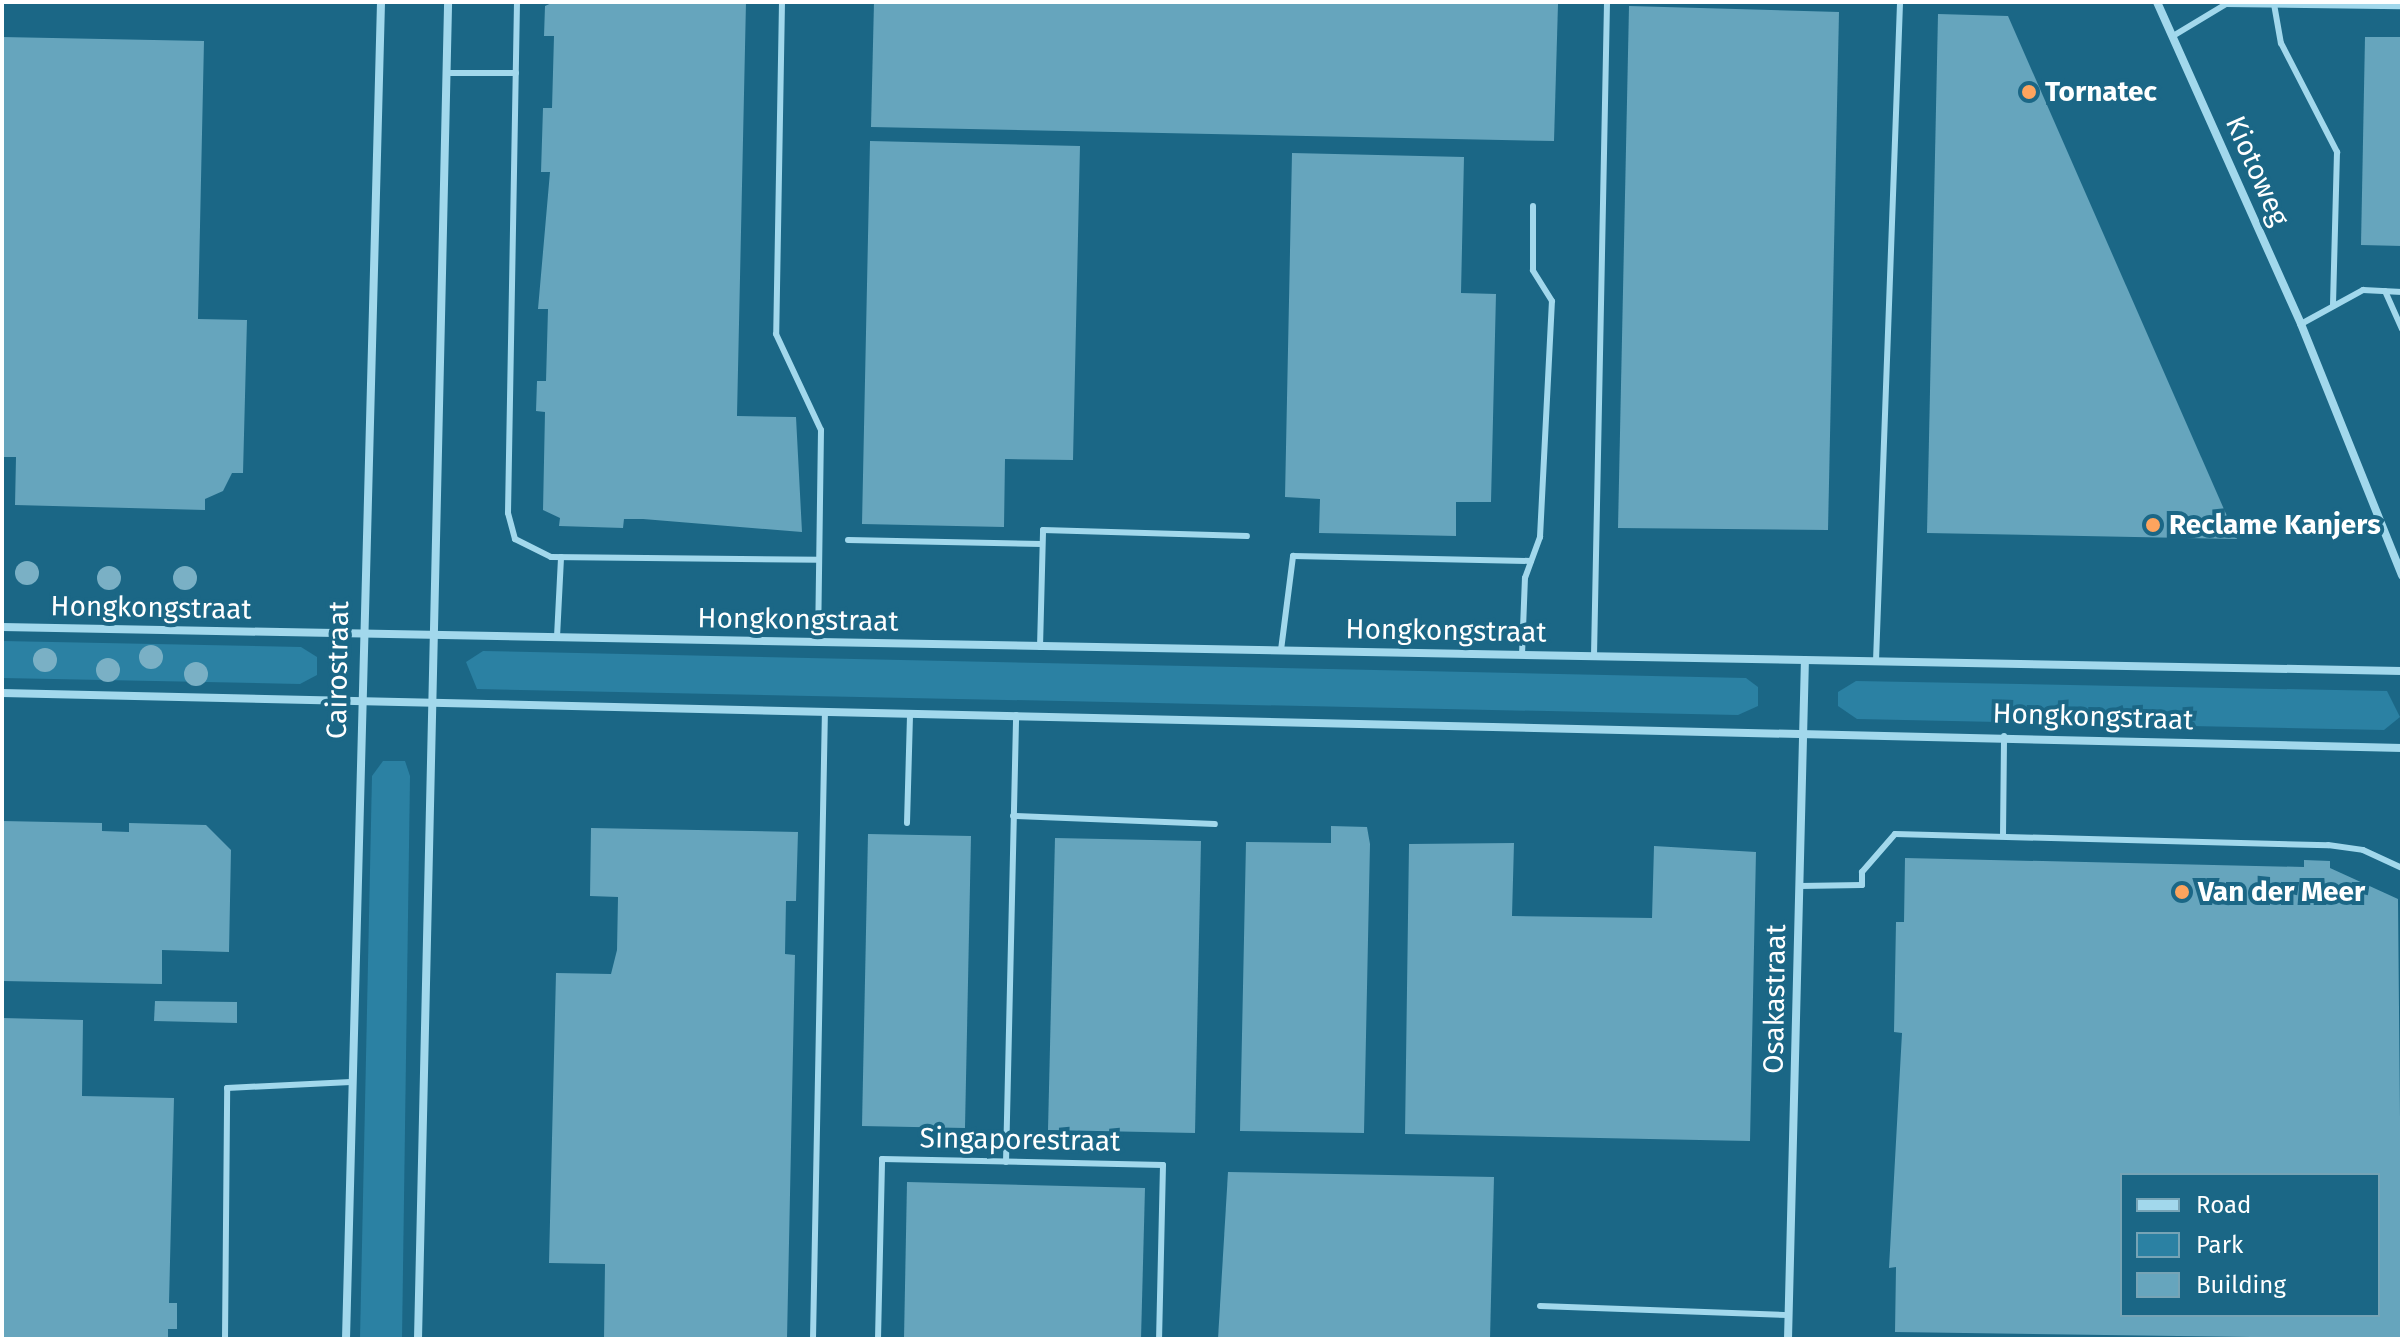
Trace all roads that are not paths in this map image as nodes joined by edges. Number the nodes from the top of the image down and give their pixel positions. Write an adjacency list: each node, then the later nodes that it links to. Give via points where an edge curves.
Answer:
1 (381, 2): 27 (street, Cairostraat)
2 (448, 2): 11 (street)
3 (517, 2): 12 (lane)
4 (782, 2): 23 (lane, via 776,334 821,430)
5 (1607, 2): 34 (lane)
6 (1900, 2): 36 (lane)
7 (2157, 2): 10 (street, Kiotoweg)
8 (2274, 4): 9 (lane); 10 (lane, via 2226,4); 16 (lane, via 2281,43 2337,152)
9 (2402, 6)
10 (2173, 36): 17 (street, Kiotoweg)
11 (446, 73): 12 (lane); 28 (street)
12 (516, 73): 22 (lane, via 508,513 515,539 529,550)
13 (1533, 206): 24 (lane, via 1533,270 1552,301 1540,537)
14 (2385, 291): 15 (lane); 16 (lane, via 2363,290); 18 (lane)
15 (2402, 292)
16 (2333, 306): 17 (lane)
17 (2301, 324): 25 (street, Kiotoweg)
18 (2402, 329)
19 (1247, 536): 21 (lane, via 1043,530)
20 (848, 540): 21 (lane)
21 (1042, 544): 31 (lane)
22 (561, 557): 23 (lane); 29 (lane)
23 (819, 560): 30 (lane)
24 (1531, 561): 32 (lane, via 1293,556); 33 (lane)
25 (2402, 575)
26 (2, 627): 27 (street, Hongkongstraat)
27 (361, 635): 28 (street, Hongkongstraat); 39 (street, Cairostraat)
28 (432, 635): 29 (street, Hongkongstraat); 40 (street)
29 (557, 637): 30 (street, Hongkongstraat)
30 (818, 642): 31 (street, Hongkongstraat)
31 (1040, 647): 32 (street, Hongkongstraat)
32 (1281, 650): 33 (street, Hongkongstraat)
33 (1522, 655): 34 (street, Hongkongstraat)
34 (1594, 656): 35 (street, Hongkongstraat)
35 (1805, 660): 36 (street, Hongkongstraat); 44 (street, Osakastraat)
36 (1876, 661): 37 (street, Hongkongstraat)
37 (2402, 671)
38 (2, 693): 39 (street, Hongkongstraat)
39 (360, 700): 40 (street, Hongkongstraat); 53 (street, Cairostraat)
40 (430, 704): 41 (street, Hongkongstraat); 59 (street)
41 (825, 711): 42 (street, Hongkongstraat); 60 (lane)
42 (910, 713): 43 (street, Hongkongstraat); 48 (lane)
43 (1016, 715): 44 (street, Hongkongstraat); 47 (lane)
44 (1804, 730): 45 (street, Hongkongstraat); 52 (street, Osakastraat)
45 (2004, 736): 46 (street, Hongkongstraat); 50 (lane)
46 (2402, 748)
47 (1013, 816): 49 (lane); 54 (lane)
48 (907, 823)
49 (1215, 824)
50 (2003, 836): 51 (lane, via 2328,845 2363,850); 52 (lane, via 1895,834 1862,872 1862,885)
51 (2402, 868)
52 (1800, 886): 56 (street, Osakastraat)
53 (351, 1082): 57 (lane, via 227,1088); 58 (street, Cairostraat)
54 (1006, 1162): 61 (lane, Singaporestraat, via 882,1159); 62 (lane, Singaporestraat, via 1163,1165)
55 (1540, 1306): 56 (lane)
56 (1789, 1315): 63 (street, Osakastraat)
57 (225, 1339)
58 (346, 1339)
59 (418, 1339)
60 (813, 1339)
61 (878, 1339)
62 (1159, 1339)
63 (1788, 1339)

